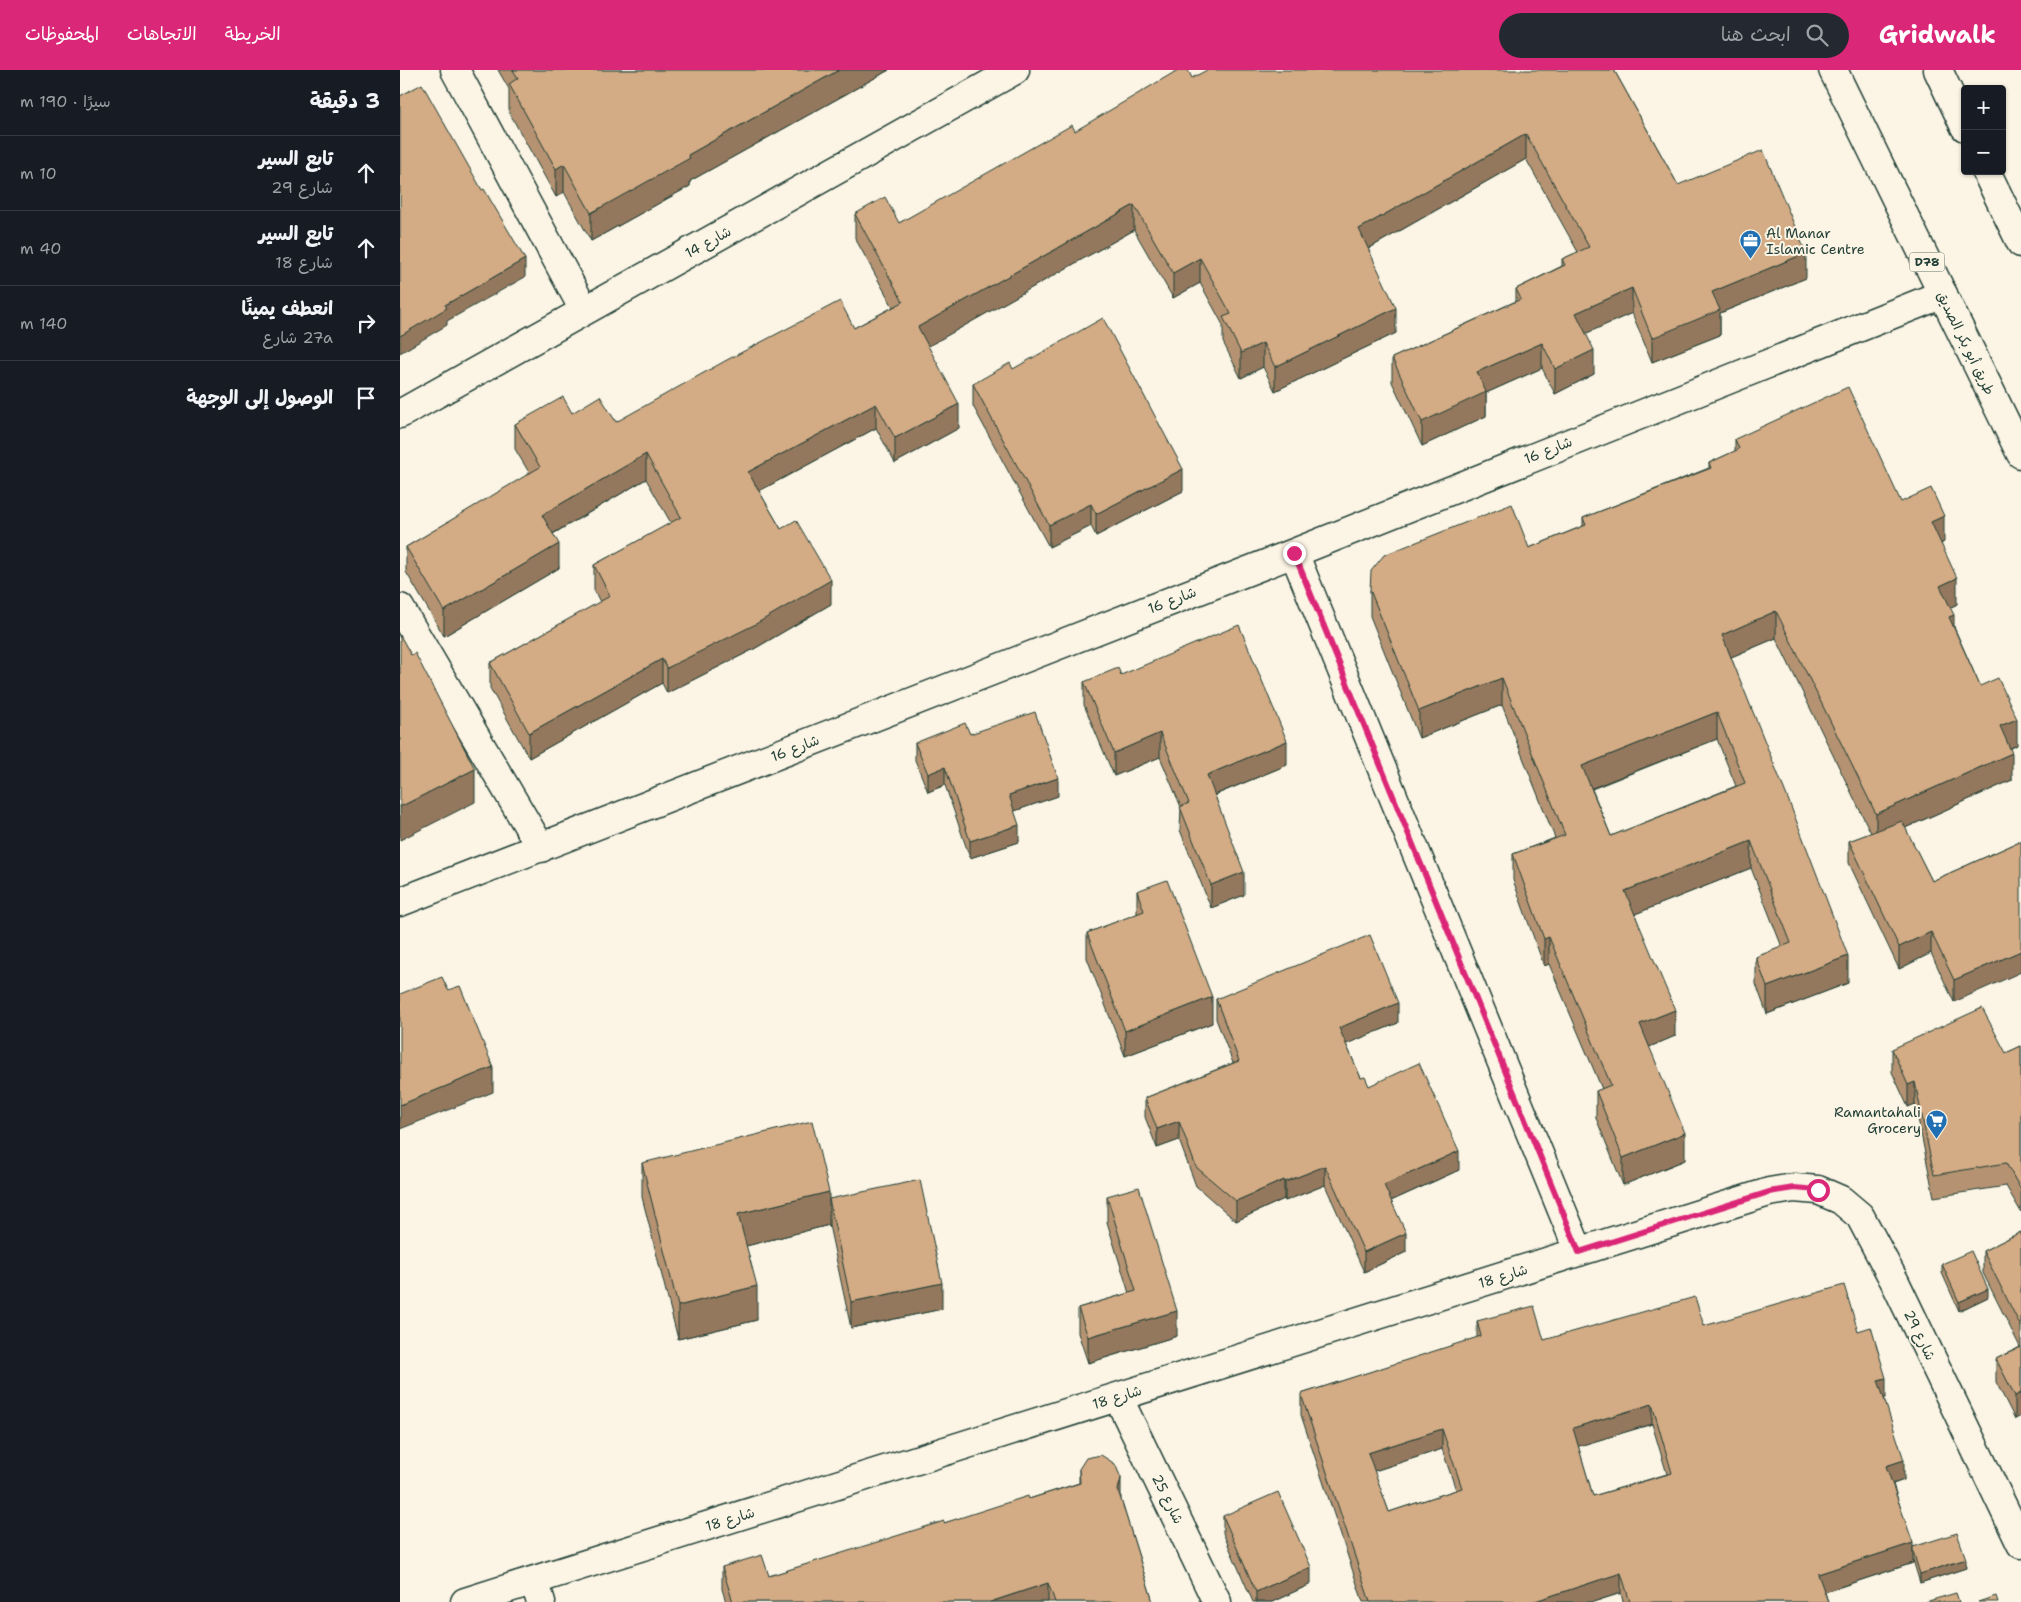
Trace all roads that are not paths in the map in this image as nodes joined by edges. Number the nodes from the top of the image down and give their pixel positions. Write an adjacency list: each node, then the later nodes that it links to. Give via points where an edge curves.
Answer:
1 (455, 70): 10 (street)
2 (1015, 70): 10 (street, شارع 14)
3 (1833, 70): 9 (street, طريق أبو بكر الصديق / D78)
4 (1938, 70): 5 (street)
5 (1961, 118)
6 (1989, 175): 7 (street)
7 (2012, 210): 8 (street)
8 (2021, 243)
9 (1943, 294): 12 (street, طريق أبو بكر الصديق / D78); 13 (street, شارع 16)
10 (584, 310): 11 (street, شارع 14)
11 (400, 414)
12 (2021, 454)
13 (1294, 553): 15 (street, شارع 16); 18 (street)
14 (400, 608): 15 (street)
15 (541, 848): 16 (street, شارع 16)
16 (400, 902)
17 (1769, 1192): 18 (street, شارع 18); 20 (street, شارع 29, via 1794,1188 1818,1190 1841,1200 1860,1216)
18 (1579, 1252): 19 (street, شارع 18)
19 (1118, 1396): 21 (street, شارع 18); 23 (street, شارع 25)
20 (2021, 1544)
21 (537, 1591): 22 (street, شارع 18)
22 (464, 1602)
23 (1217, 1602)

